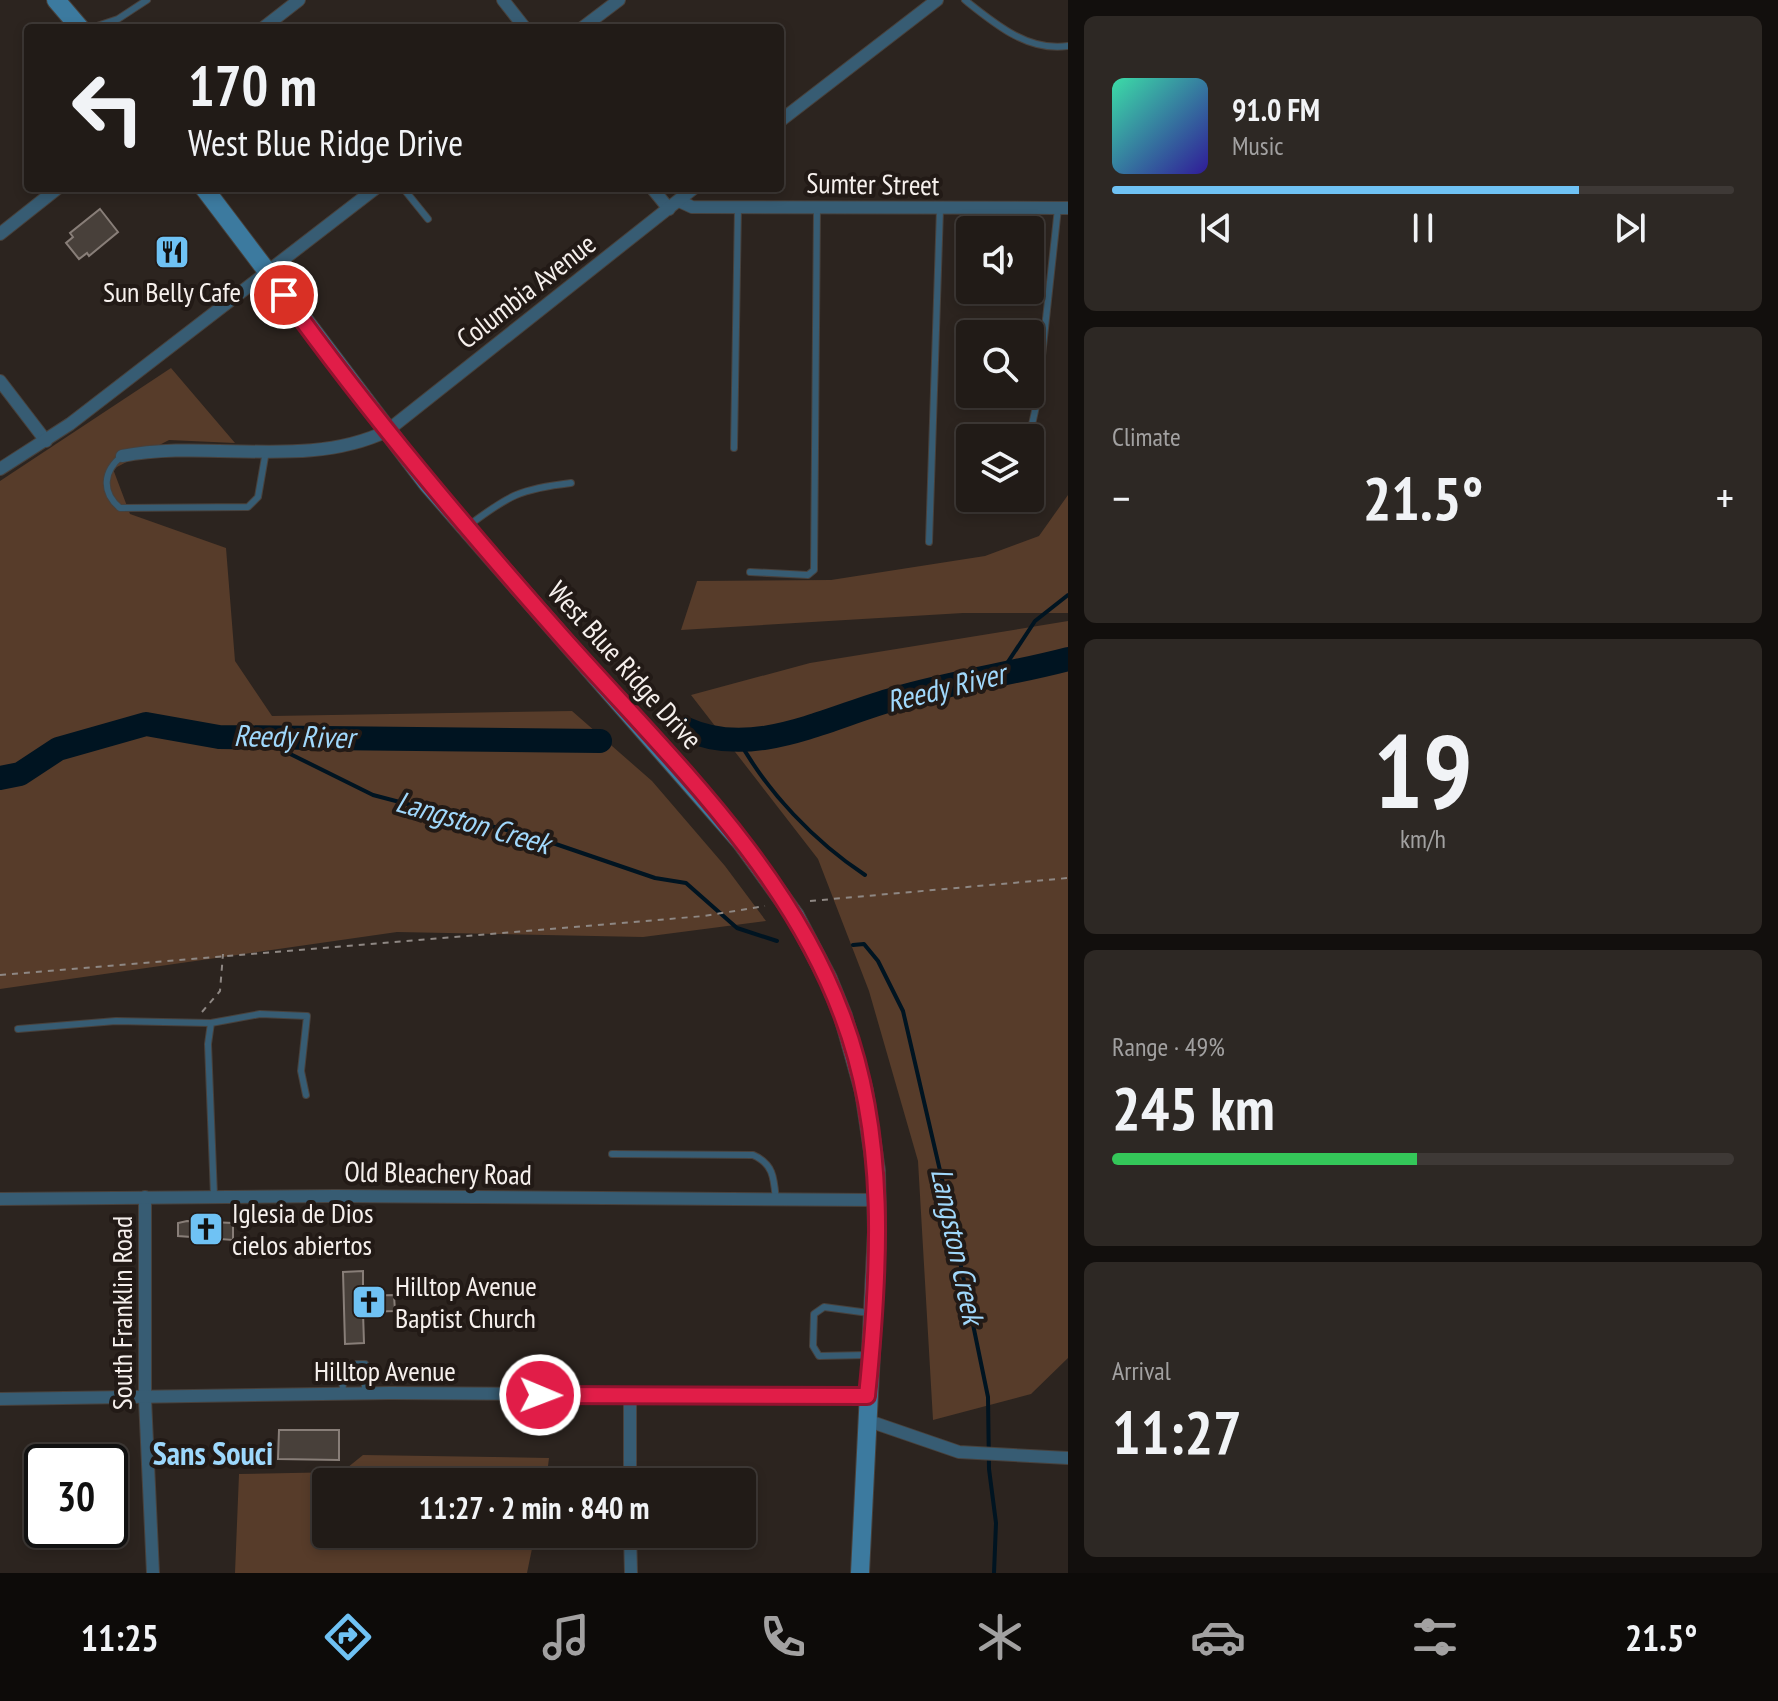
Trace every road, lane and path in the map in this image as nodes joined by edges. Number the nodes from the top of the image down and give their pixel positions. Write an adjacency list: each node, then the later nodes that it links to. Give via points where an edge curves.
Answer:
1 (56, 0): 8 (main road)
2 (147, 0): 9 (lane)
3 (299, 0): 10 (street)
4 (503, 0): 11 (street)
5 (619, 0): 12 (street)
6 (937, 0): 14 (street)
7 (965, 0): 13 (lane, via 1018,37 1047,49)
8 (77, 24)
9 (103, 24)
10 (268, 24)
11 (522, 24)
12 (587, 24)
13 (1068, 46)
14 (784, 118)
15 (53, 192): 27 (street)
16 (207, 192): 28 (main road, West Blue Ridge Drive)
17 (371, 192): 28 (street)
18 (406, 192): 26 (lane)
19 (657, 192): 21 (street)
20 (689, 192): 21 (street, Columbia Avenue)
21 (674, 205): 23 (street, Sumter Street); 31 (street, Columbia Avenue)
22 (817, 206): 23 (street, Sumter Street); 25 (street, Sumter Street); 40 (lane, via 814,570 808,575)
23 (738, 207): 33 (lane)
24 (1063, 208): 25 (street, Sumter Street); 30 (lane)
25 (940, 209): 39 (lane)
26 (428, 219)
27 (0, 234)
28 (267, 272): 31 (main road, West Blue Ridge Drive); 32 (street)
29 (0, 381): 32 (street)
30 (1032, 424)
31 (387, 431): 34 (street, Columbia Avenue, via 357,444); 38 (main road, West Blue Ridge Drive)
32 (46, 441): 36 (street)
33 (734, 448)
34 (266, 451): 35 (street, Columbia Avenue); 35 (lane, via 258,497 248,507 120,508 108,497 106,485 108,471)
35 (122, 456)
36 (0, 469)
37 (571, 483): 38 (lane, via 505,498)
38 (465, 528): 52 (main road, West Blue Ridge Drive, via 682,770 795,916 828,979 855,1054 871,1129)
39 (929, 542)
40 (750, 572)
41 (1068, 878): 42 (path)
42 (810, 901)
43 (765, 906): 44 (path, via 704,916)
44 (0, 975)
45 (211, 1023): 46 (lane, via 116,1021); 47 (lane, via 260,1014 307,1016 301,1071); 49 (lane)
46 (18, 1029)
47 (306, 1095)
48 (612, 1154): 53 (lane, via 753,1155 766,1161)
49 (214, 1196): 50 (street, Old Bleachery Road); 53 (street, Old Bleachery Road)
50 (145, 1197): 51 (street, Old Bleachery Road); 61 (street, South Franklin Road)
51 (0, 1199)
52 (876, 1200): 53 (street, Old Bleachery Road); 54 (main road, West Blue Ridge Drive)
53 (776, 1201)
54 (872, 1314): 55 (main road, West Blue Ridge Drive); 55 (lane, via 824,1307 814,1314 813,1346 819,1356)
55 (870, 1355): 59 (main road, West Blue Ridge Drive)
56 (365, 1394): 57 (street, Hilltop Avenue); 57 (lane, via 365,1364 342,1364); 58 (street, Hilltop Avenue)
57 (343, 1395): 61 (street, Hilltop Avenue)
58 (630, 1396): 59 (street, Hilltop Avenue); 64 (street)
59 (867, 1396): 62 (main road, West Blue Ridge Drive)
60 (0, 1399): 61 (street, Hilltop Avenue)
61 (145, 1399): 66 (street, South Franklin Road)
62 (866, 1420): 63 (street, via 937,1447); 68 (main road, West Blue Ridge Drive)
63 (1068, 1458)
64 (630, 1468)
65 (630, 1548): 67 (street)
66 (153, 1573)
67 (631, 1573)
68 (860, 1573)

